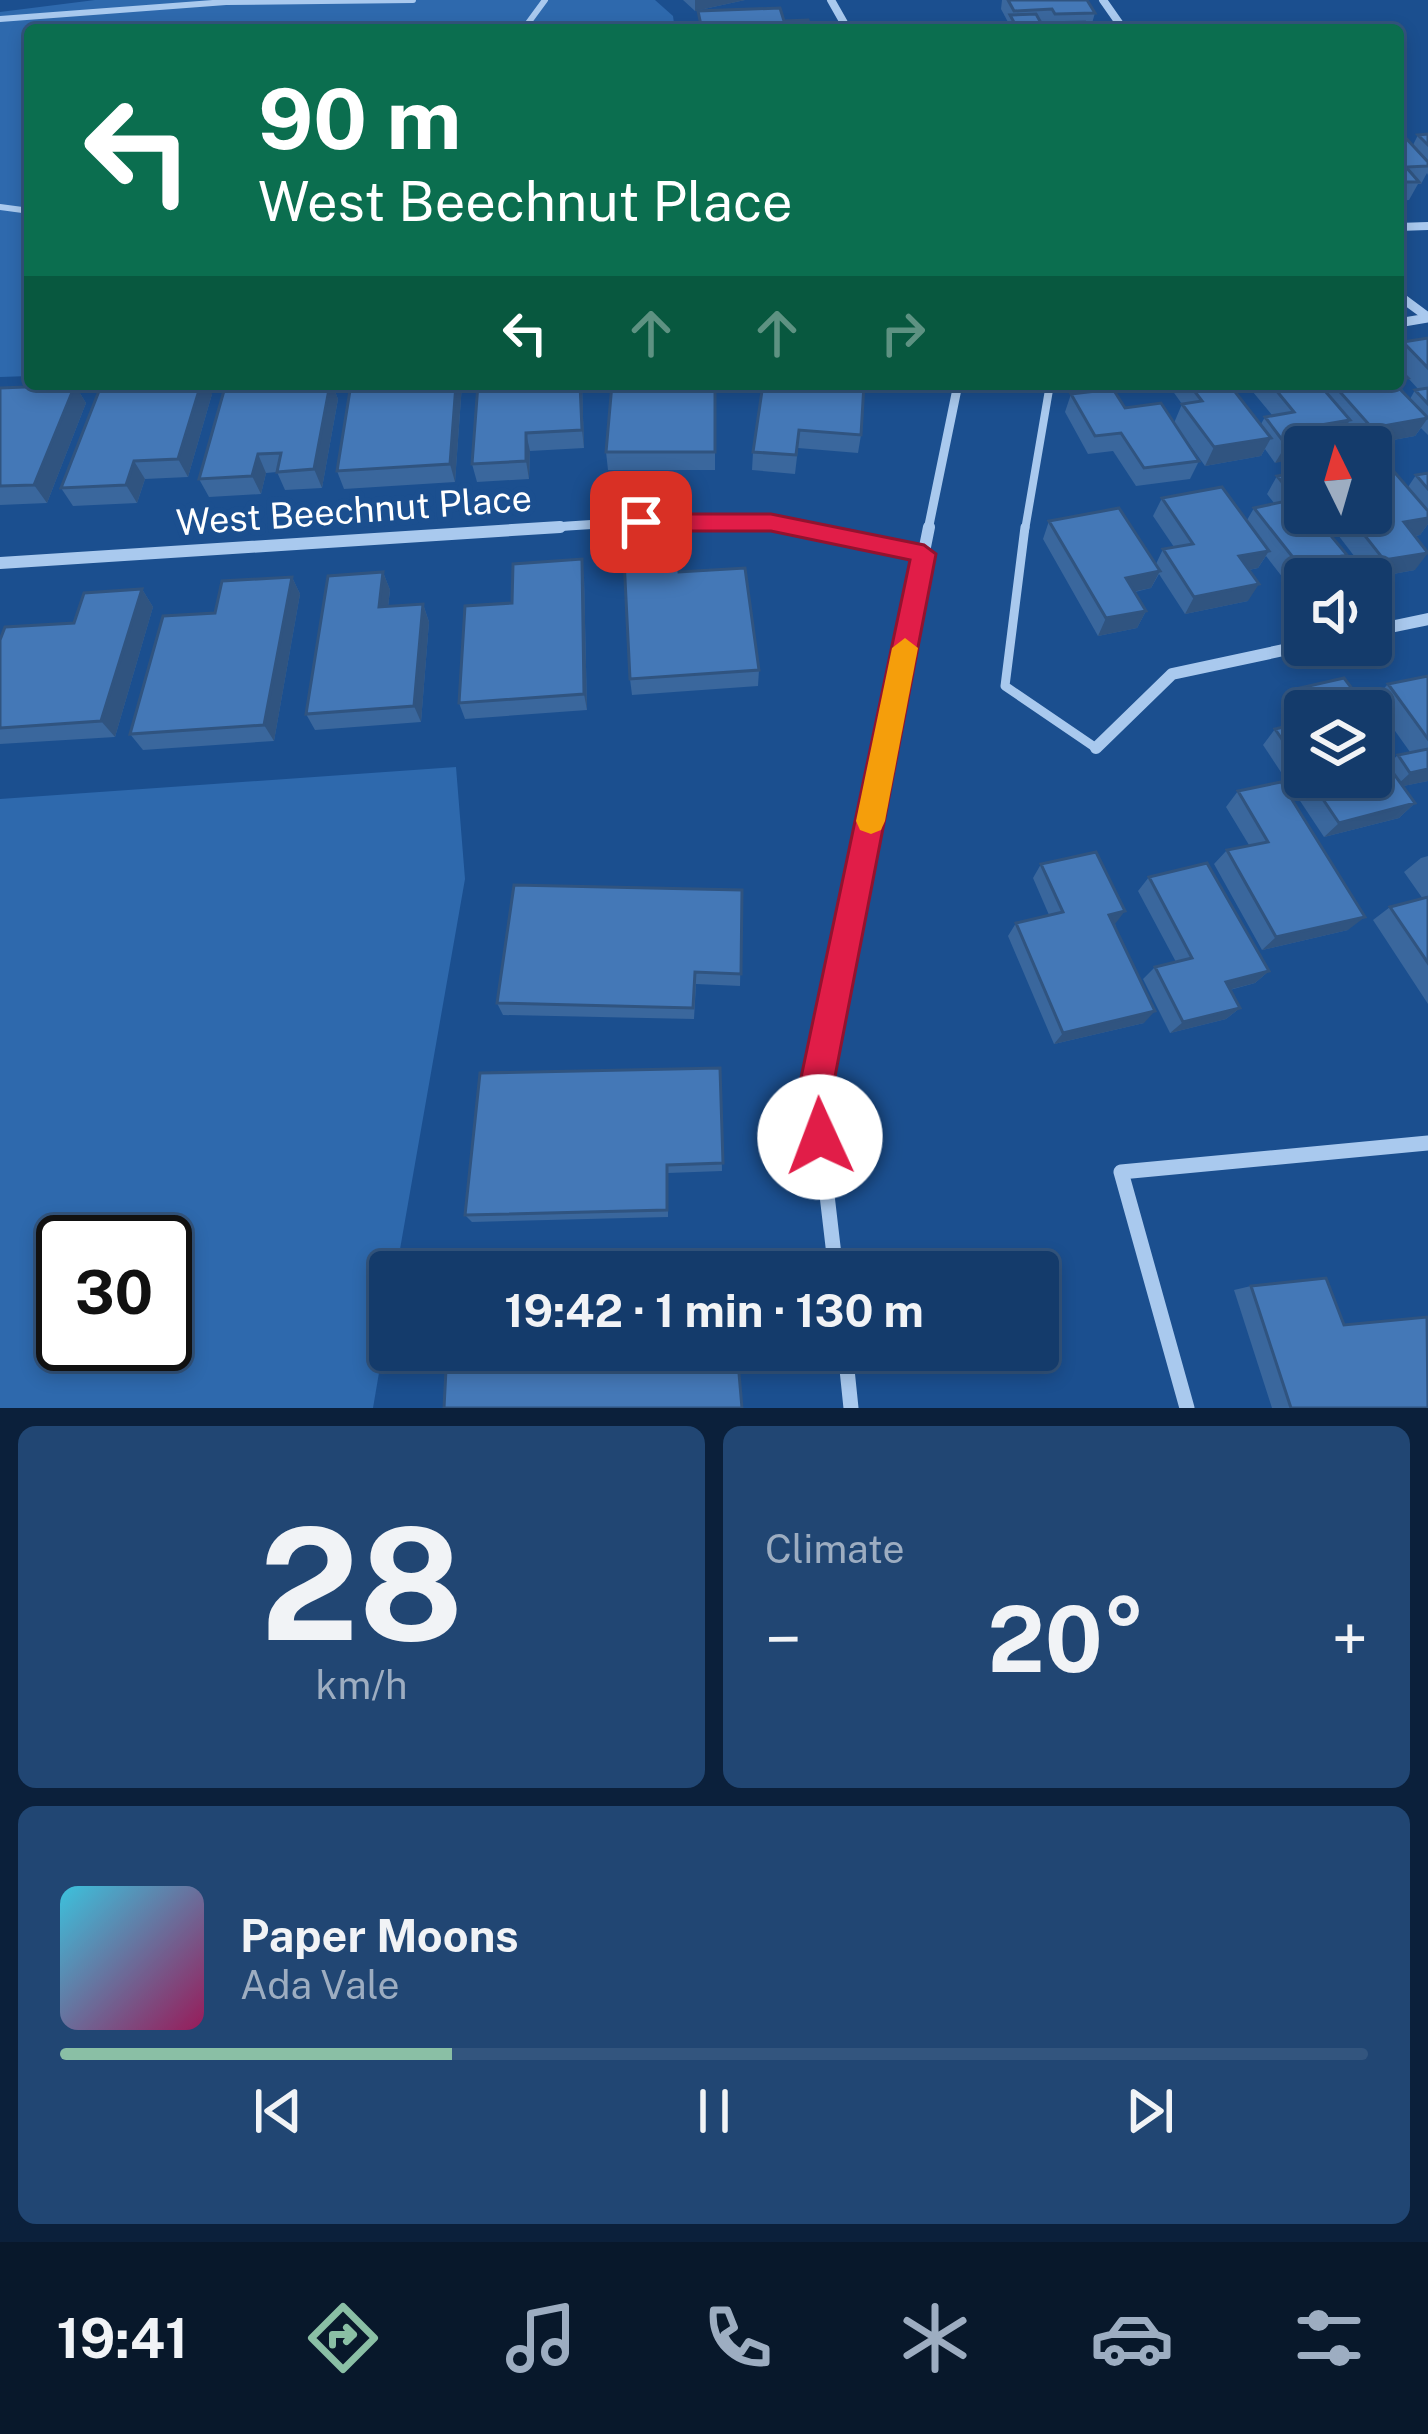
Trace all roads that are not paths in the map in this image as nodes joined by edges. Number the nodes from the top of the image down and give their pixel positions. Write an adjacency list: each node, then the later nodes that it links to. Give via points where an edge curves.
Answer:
1 (413, 0): 2 (lane, via 226,2)
2 (0, 19)
3 (957, 390): 5 (street)
4 (1049, 390): 10 (lane, via 1005,686)
5 (924, 554): 6 (street, West Beechnut Place, via 771,522 687,519); 12 (street, via 815,1092)
6 (0, 563)
7 (1428, 619): 8 (street)
8 (1392, 627)
9 (1284, 650): 10 (street, via 1172,674)
10 (1096, 748)
11 (1428, 1143): 15 (street, via 1121,1172)
12 (834, 1251)
13 (847, 1371): 14 (street)
14 (851, 1408)
15 (1186, 1408)

